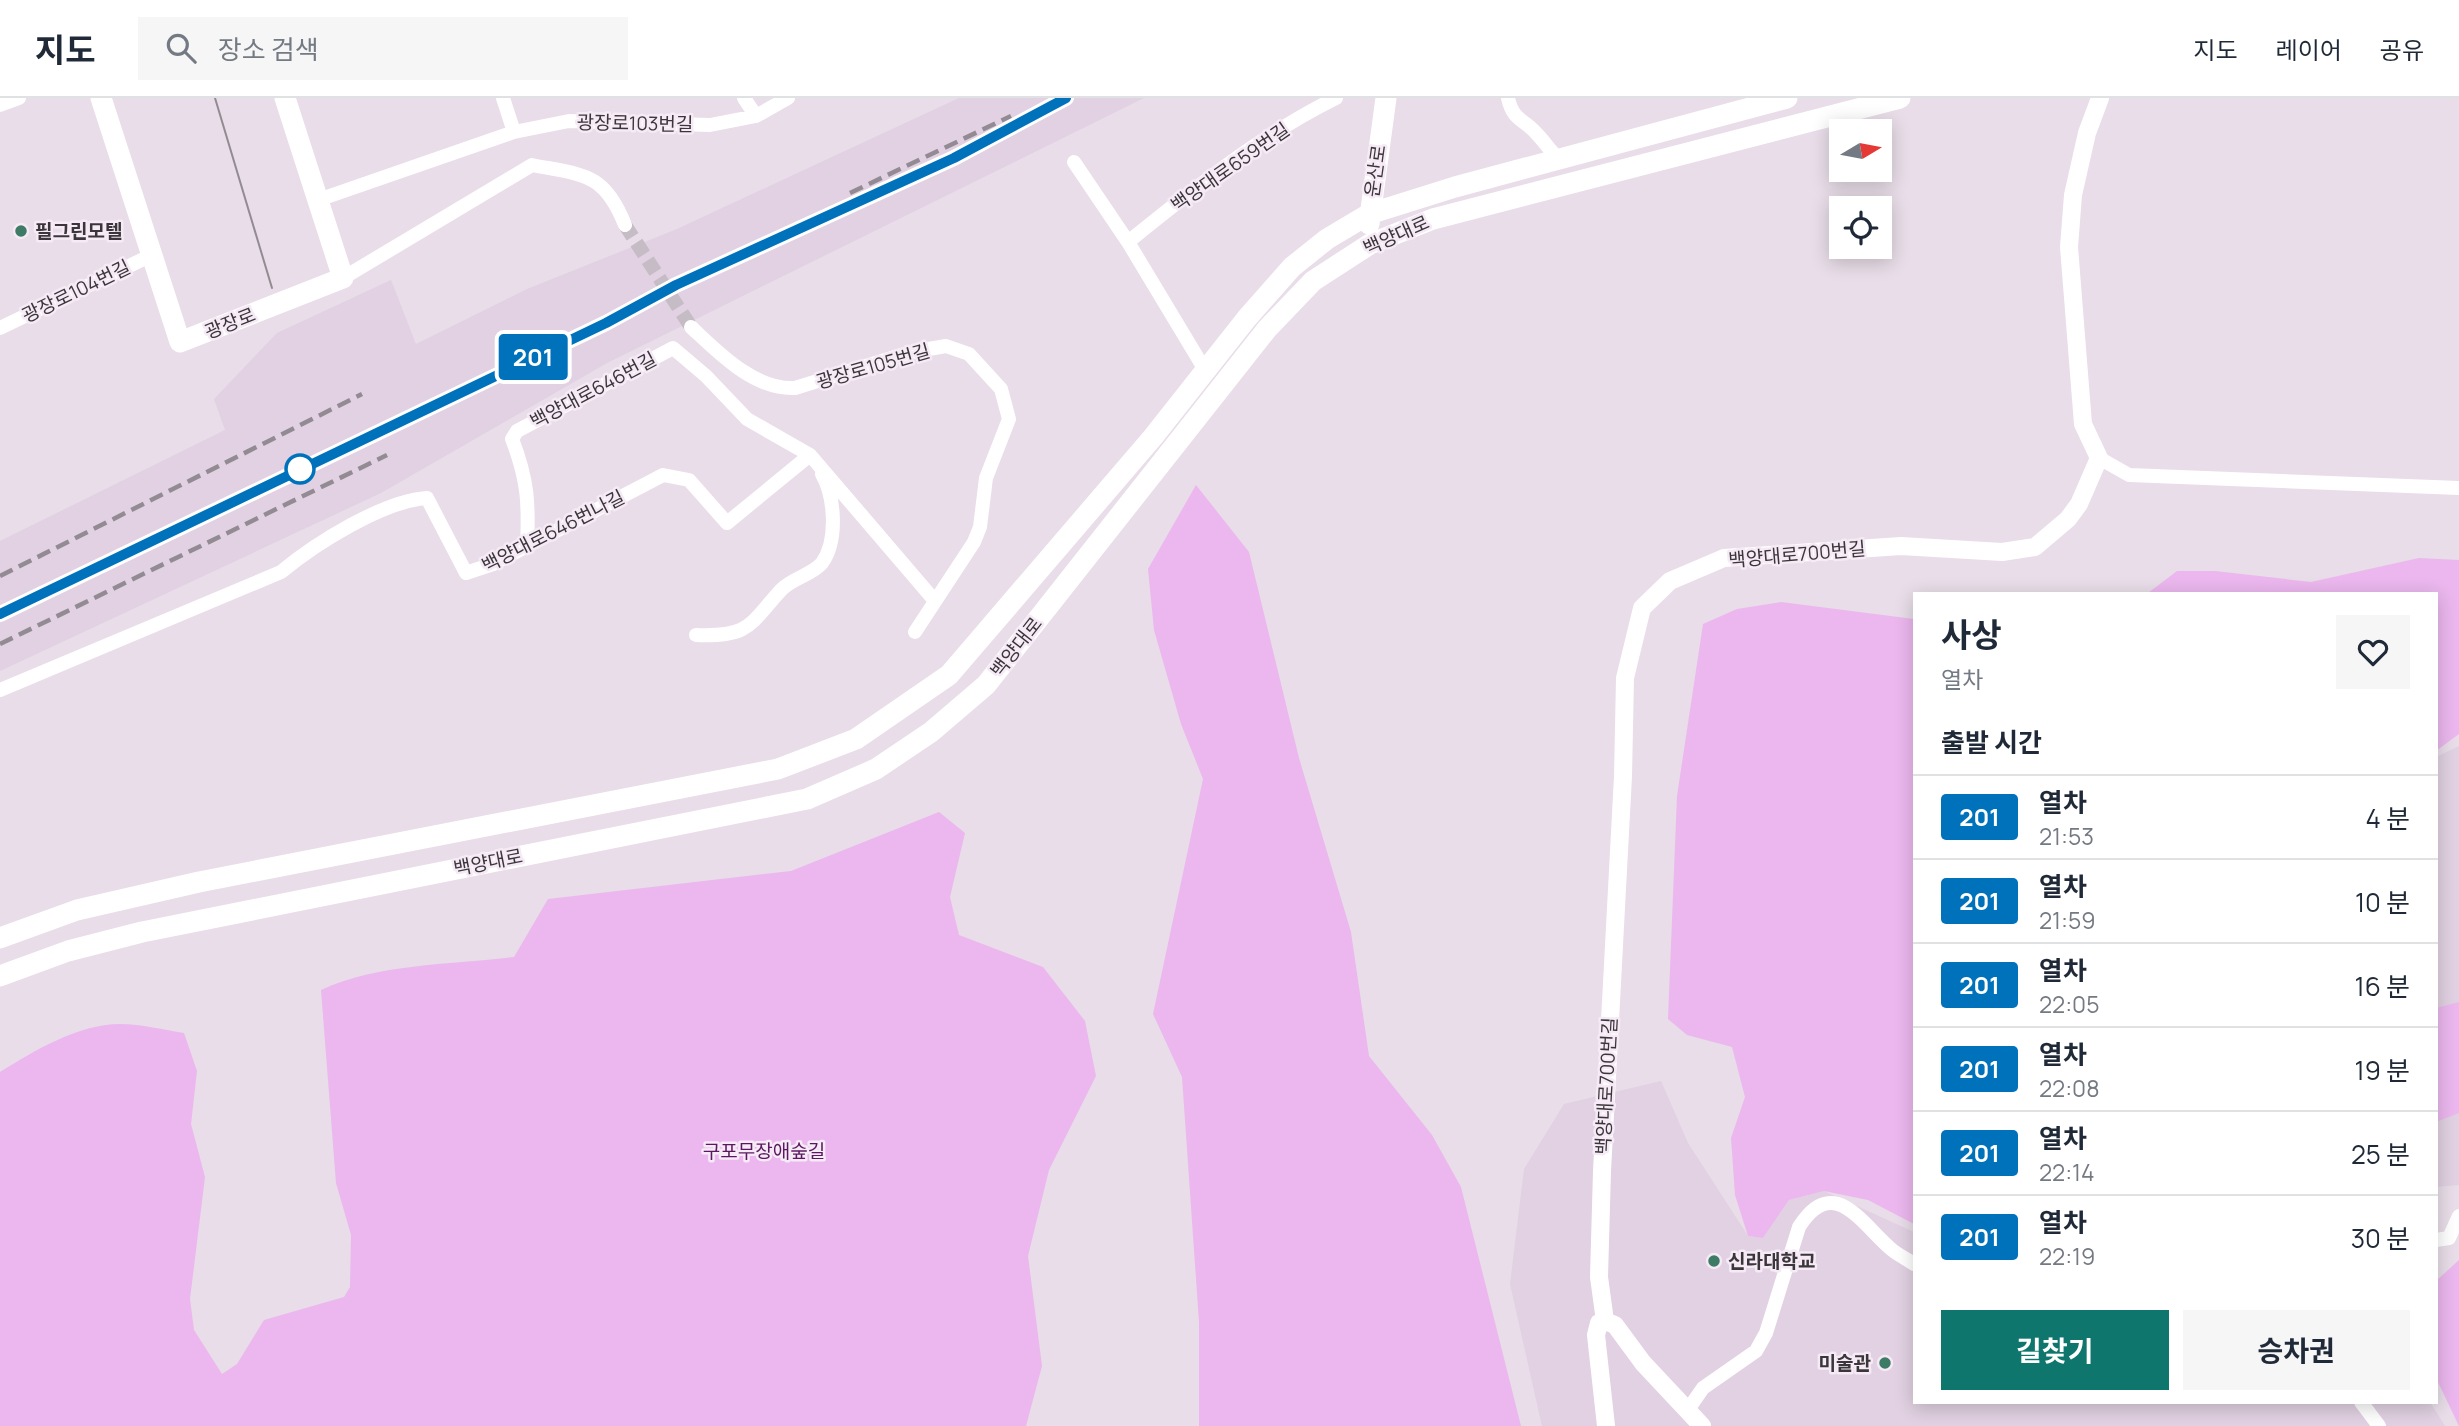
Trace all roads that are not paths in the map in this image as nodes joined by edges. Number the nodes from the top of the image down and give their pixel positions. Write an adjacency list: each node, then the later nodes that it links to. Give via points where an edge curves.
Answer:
1 (19, 98): 14 (street)
2 (101, 98): 24 (main road, 광장로)
3 (285, 98): 19 (main road)
4 (503, 98): 16 (street)
5 (744, 98): 15 (street)
6 (788, 98): 15 (street, 광장로103번길)
7 (1336, 98): 22 (street, 백양대로659번길, via 1192,192)
8 (1386, 98): 20 (main road, 운산로)
9 (1508, 98): 17 (street, via 1521,123 1536,132)
10 (1787, 98): 13 (main road, 백양대로)
11 (1900, 98): 23 (main road, 백양대로, via 1433,219)
12 (2101, 98): 30 (street, via 2087,133 2073,195 2069,247 2083,424)
13 (1761, 101): 17 (main road, 백양대로)
14 (0, 105)
15 (756, 116): 16 (street, 광장로103번길, via 710,125 569,121)
16 (514, 132): 19 (street, 광장로103번길)
17 (1559, 159): 20 (main road, 백양대로)
18 (1074, 162): 22 (street)
19 (318, 200): 25 (main road)
20 (1369, 214): 23 (main road, 운산로); 28 (main road, 백양대로, via 1292,267)
21 (625, 225): 25 (street, via 614,196 586,176 532,165)
22 (1128, 242): 28 (street)
23 (1370, 244): 38 (main road, 백양대로, via 1314,281 1267,329 986,685 876,769 807,799 142,932 68,951)
24 (152, 255): 25 (main road, 광장로, via 180,342); 27 (street, 광장로104번길)
25 (343, 278)
26 (691, 327): 33 (street, 광장로105번길, via 736,366 780,389 946,346 968,354 1001,389 1009,419 986,478 980,527)
27 (0, 328)
28 (1205, 370): 37 (main road, 백양대로, via 949,675 856,739 778,769 199,882 76,910)
29 (810, 455): 32 (street, 백양대로646번나길, via 727,523 690,480 663,475); 32 (street, 백양대로646번길, via 747,419 673,348 517,430 512,439 529,496); 33 (street, 백양대로646번길); 35 (street, via 827,482 832,509 831,539 821,564 792,580 762,616 740,631)
30 (2099, 458): 31 (street, via 2129,475); 42 (street, 백양대로700번길, via 2079,504 2035,547 2001,552 1901,546 1724,558 1670,581 1642,608 1625,678 1601,1184 1599,1277)
31 (2459, 488)
32 (527, 548): 36 (street, 백양대로646번나길, via 466,573 427,498 406,500 316,544 281,572)
33 (935, 601): 34 (street, 광장로105번길)
34 (915, 632)
35 (696, 635)
36 (0, 690)
37 (0, 938)
38 (0, 976)
39 (2459, 1216): 40 (street, via 2449,1238)
40 (2438, 1240)
41 (1913, 1263): 44 (street, via 1892,1251 1859,1216 1838,1203 1822,1202 1808,1212 1799,1227 1766,1333 1756,1351 1703,1388)
42 (1605, 1321): 44 (street, via 1615,1325); 45 (street, via 1599,1323 1596,1335)
43 (2362, 1404): 47 (street)
44 (1687, 1411): 46 (street)
45 (1606, 1426)
46 (1702, 1426)
47 (2379, 1426)

